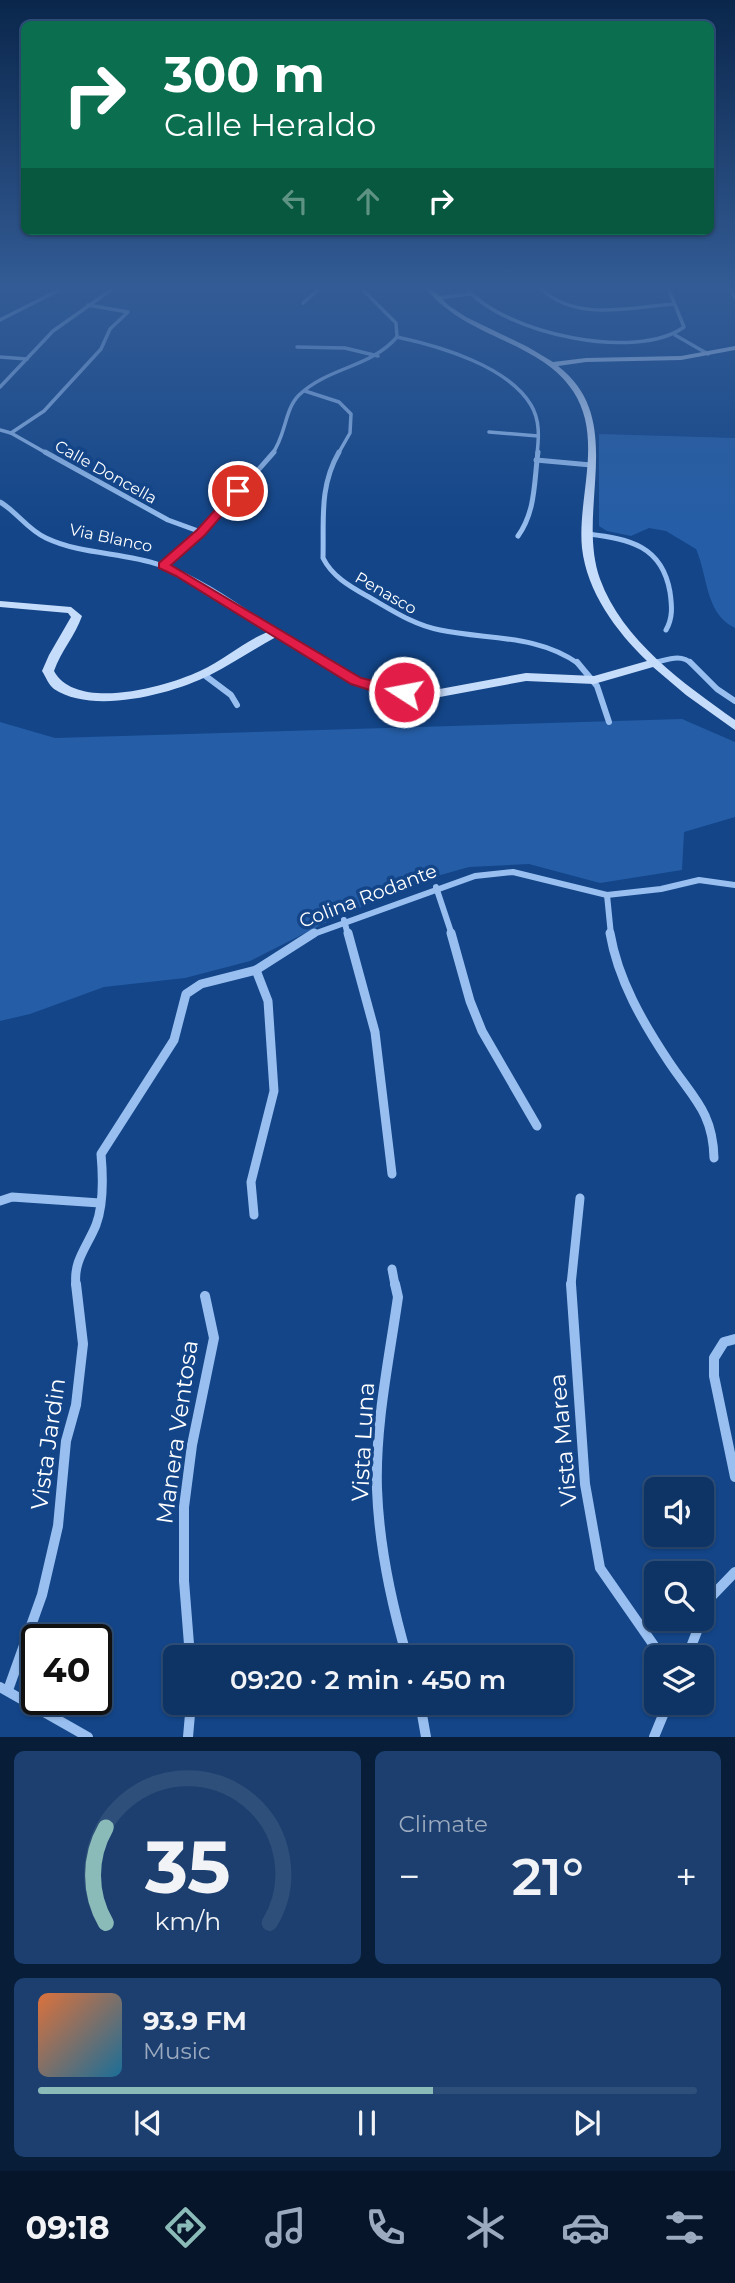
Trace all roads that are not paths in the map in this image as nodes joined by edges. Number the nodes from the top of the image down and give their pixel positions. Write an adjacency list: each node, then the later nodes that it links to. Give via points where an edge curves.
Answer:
1 (15, 371): 6 (street)
2 (81, 371): 10 (street, via 44,411)
3 (342, 371): 7 (street)
4 (489, 371): 11 (street, via 516,387 534,410)
5 (557, 371): 13 (street, via 574,387 589,418)
6 (0, 387)
7 (304, 391): 15 (street, via 290,405 275,450); 24 (street, Penasco, via 336,400 351,414 350,433 328,471 324,488 323,558 335,576 418,625 543,645 573,659)
8 (0, 430): 10 (street, Calle Doncella)
9 (489, 432): 11 (street)
10 (11, 433): 15 (street, Calle Doncella, via 168,520)
11 (538, 436): 12 (street)
12 (536, 460): 13 (street); 17 (street, via 526,526)
13 (591, 465): 16 (street)
14 (0, 502): 18 (street, Via Blanco, via 42,536 64,546)
15 (201, 532): 18 (street)
16 (588, 534): 20 (street, via 633,542 662,563 669,580 673,620); 22 (street, via 588,553 607,600)
17 (517, 536)
18 (163, 566): 21 (street, Via Blanco)
19 (0, 604): 23 (street, via 71,610 77,616 54,652 48,671 56,684 71,692 96,697 126,695)
20 (666, 630)
21 (276, 632): 23 (street); 24 (street, Via Blanco, via 356,681 379,689 429,695 526,677)
22 (653, 663): 24 (street, Via Blanco); 25 (street, via 686,658); 28 (street)
23 (203, 674): 26 (street)
24 (594, 680): 27 (street, Penasco)
25 (735, 701)
26 (237, 705)
27 (609, 722)
28 (735, 726)
29 (735, 886): 31 (street, Colina Rodante, via 699,880)
30 (436, 887): 31 (street, Colina Rodante, via 475,876 513,873); 32 (street, Colina Rodante); 34 (street, via 449,917 475,1015 496,1062)
31 (607, 895): 35 (street, via 613,944 630,994 646,1029 707,1112 715,1134)
32 (344, 920): 33 (street, Colina Rodante, via 319,930); 36 (street, via 375,1032)
33 (256, 970): 39 (street, Colina Rodante, via 201,984 186,994 174,1040 101,1154); 40 (street, via 268,1001 274,1091 251,1182)
34 (537, 1126)
35 (714, 1158)
36 (391, 1174)
37 (580, 1198): 48 (street, Vista Marea, via 571,1284 585,1485 600,1568)
38 (0, 1201): 39 (street, via 12,1197)
39 (100, 1203): 50 (street, Vista Jardin, via 97,1222 74,1270 83,1345 76,1405 66,1441 58,1526 42,1595)
40 (254, 1215)
41 (392, 1269): 47 (street, Vista Luna, via 398,1297 383,1399 377,1488 388,1590)
42 (205, 1296): 46 (street, Manera Ventosa, via 214,1338 184,1507)
43 (735, 1339): 44 (street, via 724,1342 713,1358)
44 (735, 1477)
45 (735, 1572): 49 (street, via 710,1598)
46 (189, 1645)
47 (404, 1645)
48 (654, 1645)
49 (692, 1645)
50 (4, 1688): 54 (street)
51 (190, 1715): 55 (street)
52 (421, 1715): 56 (street)
53 (663, 1715): 57 (street)
54 (88, 1737)
55 (188, 1737)
56 (426, 1737)
57 (654, 1737)

